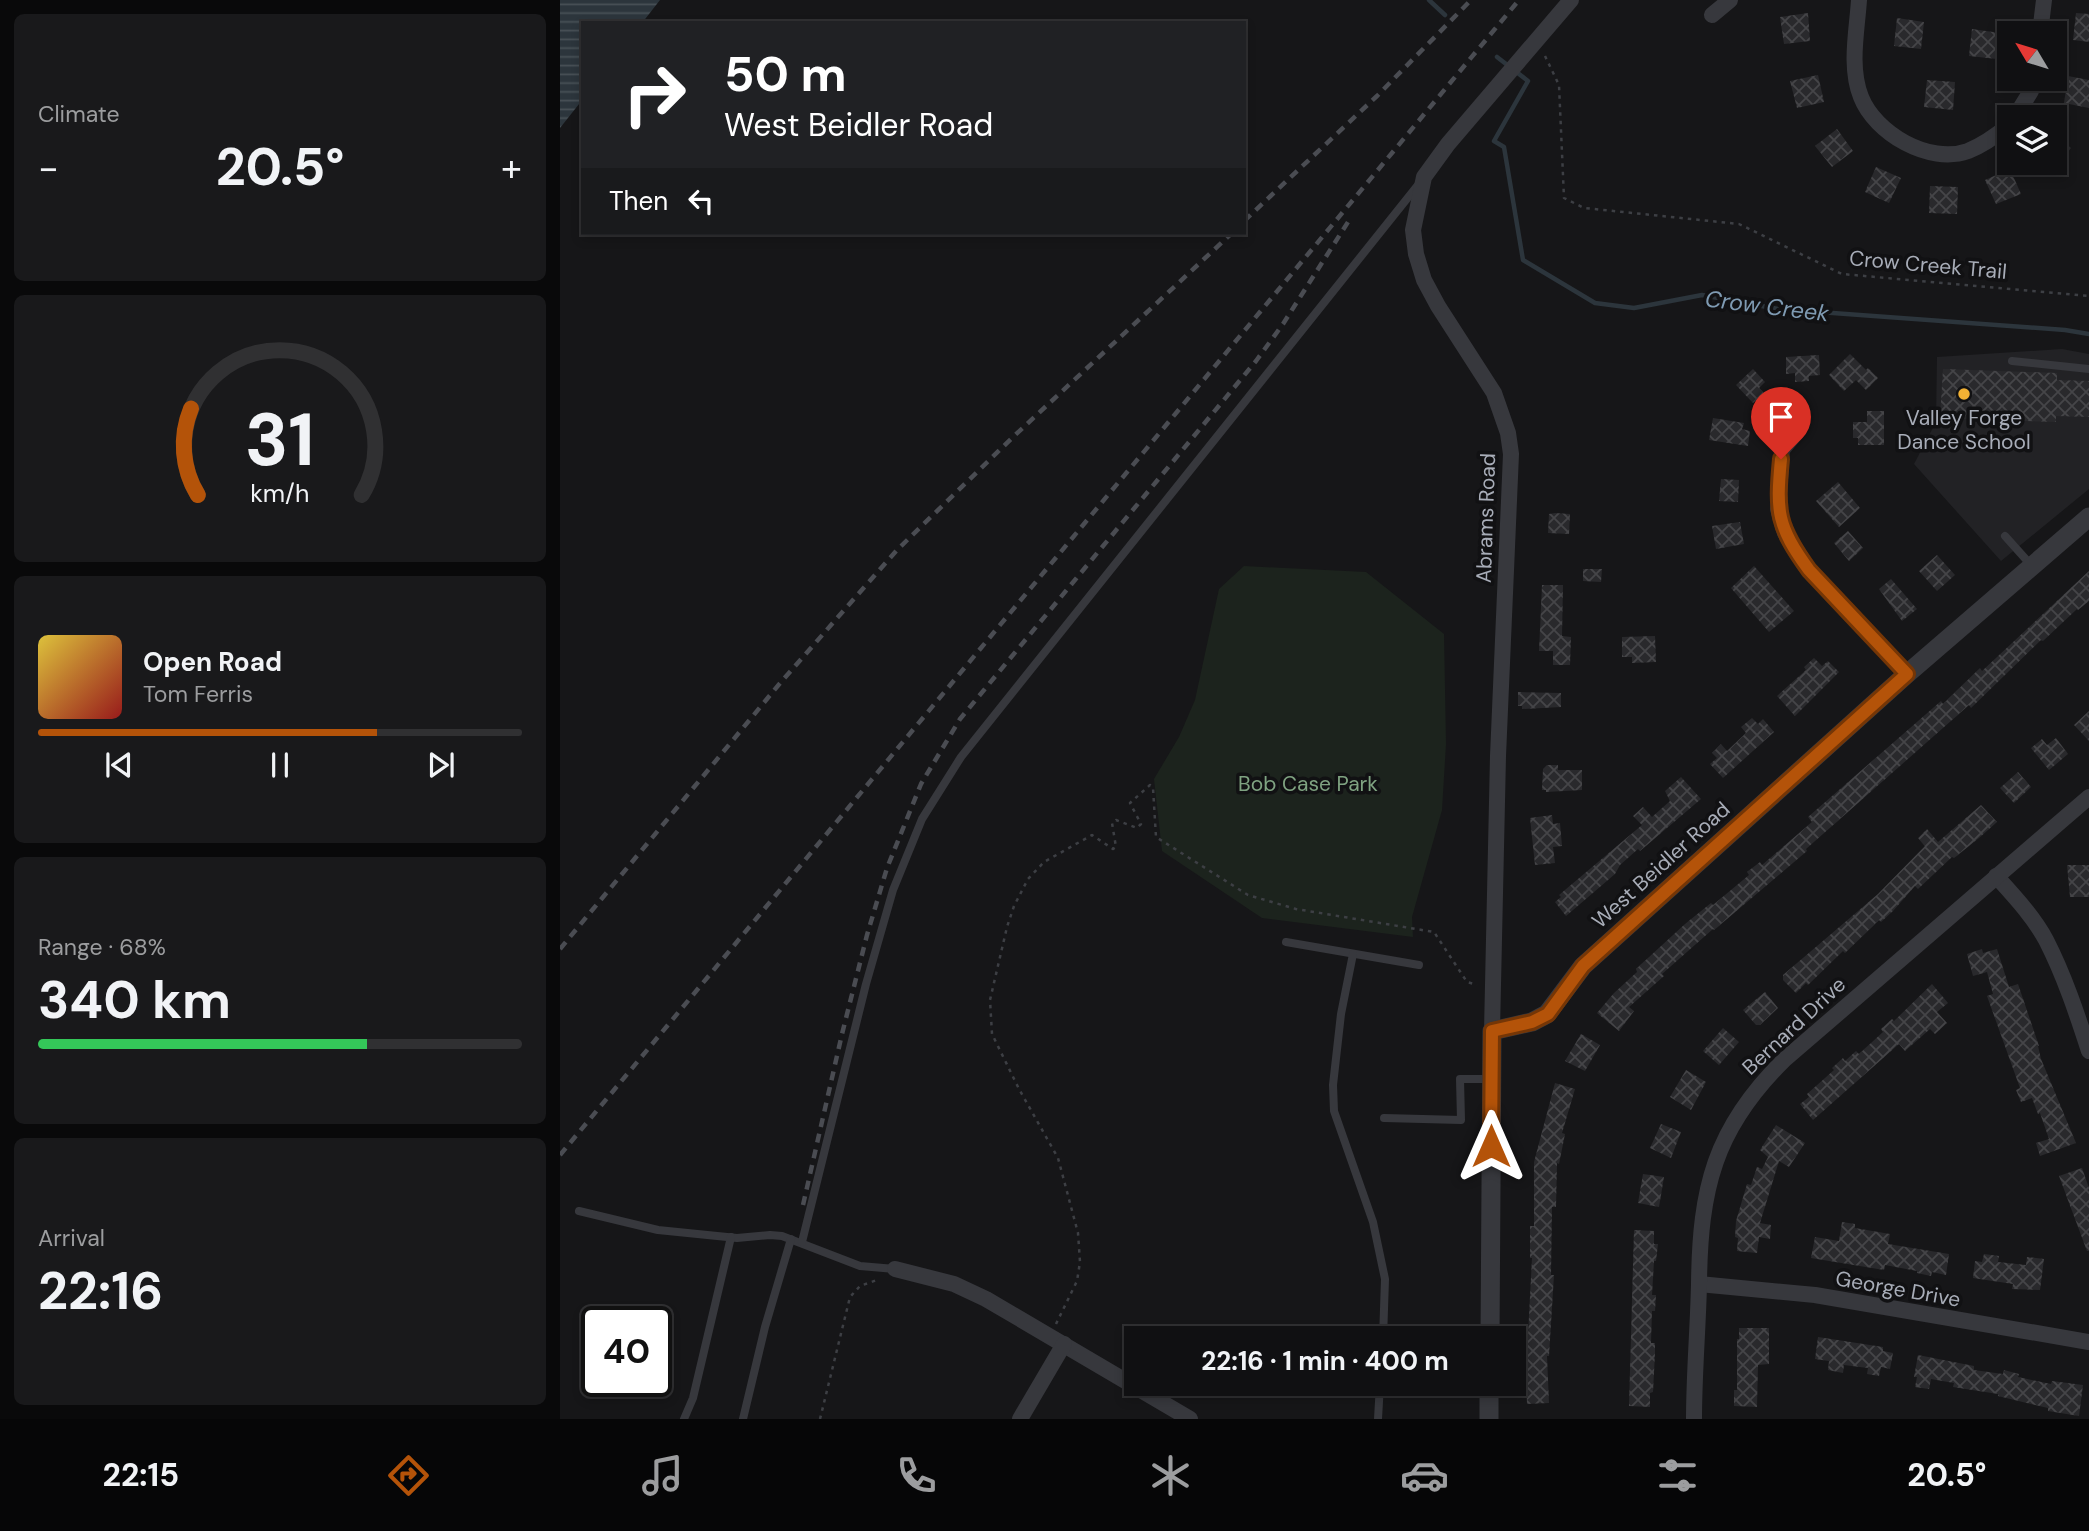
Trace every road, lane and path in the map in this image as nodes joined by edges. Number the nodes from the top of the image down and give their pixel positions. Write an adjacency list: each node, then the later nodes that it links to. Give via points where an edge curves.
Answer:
1 (1571, 0): 7 (street, Abrams Road)
2 (1730, 0): 5 (street)
3 (1859, 0): 8 (street, via 1855,62 1860,94 1866,109 1887,131 1933,153 1966,152)
4 (2044, 0): 6 (street)
5 (1712, 15)
6 (2041, 21)
7 (1538, 39): 9 (street, Abrams Road); 10 (path, Crow Creek Trail, via 1559,85 1564,198 1584,208 1739,224 1842,274)
8 (1997, 134)
9 (1424, 177): 23 (street, Abrams Road, via 1413,230 1416,254 1438,306 1494,393 1511,454); 31 (lane, via 961,757 922,819 893,890)
10 (2089, 296)
11 (2012, 361): 12 (lane)
12 (2089, 369)
13 (1796, 433): 17 (street, via 1782,450 1778,509 1785,533 1809,570)
14 (2089, 517): 16 (street, West Beidler Road)
15 (2005, 536): 16 (lane)
16 (2032, 567): 17 (street, West Beidler Road)
17 (1907, 674): 24 (street, West Beidler Road, via 1583,966 1548,1014)
18 (2089, 797): 19 (street, Bernard Drive)
19 (1996, 876): 25 (street, via 2045,939); 34 (street, Bernard Drive, via 1756,1089 1729,1128 1710,1178 1700,1224)
20 (1286, 942): 21 (lane)
21 (1353, 954): 22 (lane); 36 (lane, via 1341,1014 1334,1111 1373,1222 1385,1279)
22 (1419, 964)
23 (1492, 985): 24 (street, Abrams Road); 35 (path, via 1466,982 1434,932 1296,909 1248,895 1156,837 1150,785 1130,803 1141,824 1137,828 1116,820 1112,823 1116,847 1092,835 1044,862 1028,879 1014,906 989,1000 992,1034 1058,1158 1078,1233 1077,1281)
24 (1492, 1031): 26 (street)
25 (2089, 1051)
26 (1492, 1079): 27 (lane, via 1460,1079 1461,1120); 37 (street)
27 (1384, 1118)
28 (579, 1210): 29 (lane, via 658,1230)
29 (731, 1237): 30 (lane); 42 (lane)
30 (792, 1239): 31 (lane); 43 (lane)
31 (802, 1242): 32 (lane, via 860,1266)
32 (895, 1269): 39 (street, via 964,1289)
33 (882, 1279): 44 (path, via 865,1284 850,1297)
34 (1699, 1284): 38 (street, George Drive, via 1815,1295); 49 (street, Bernard Drive)
35 (1056, 1324)
36 (1383, 1326)
37 (1490, 1326)
38 (2089, 1342)
39 (1064, 1345): 45 (street); 46 (street)
40 (1379, 1396): 47 (lane)
41 (1489, 1396): 48 (street)
42 (684, 1419)
43 (743, 1419)
44 (820, 1419)
45 (1020, 1419)
46 (1190, 1419)
47 (1378, 1419)
48 (1489, 1419)
49 (1694, 1419)

